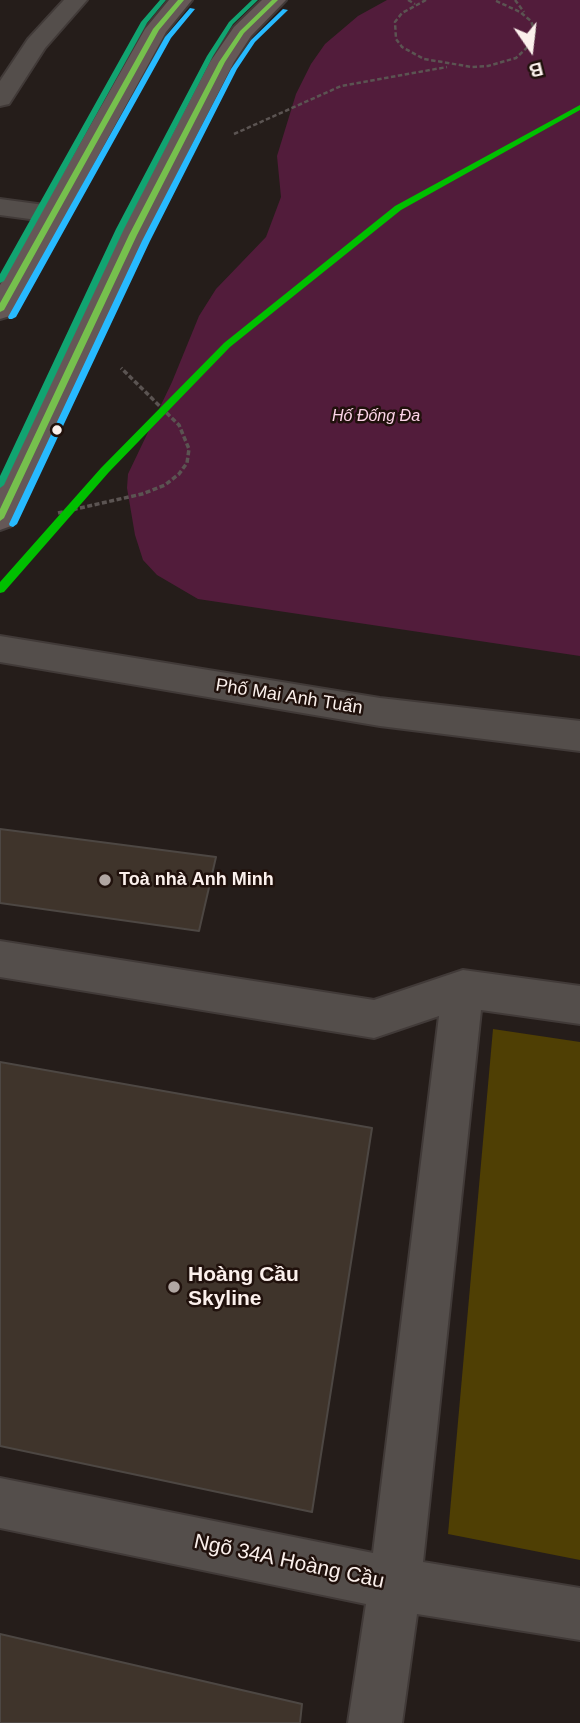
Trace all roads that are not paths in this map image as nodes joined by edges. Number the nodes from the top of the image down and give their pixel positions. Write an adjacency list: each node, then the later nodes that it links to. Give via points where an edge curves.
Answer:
1 (181, 0): 8 (main road, via 156,29)
2 (275, 0): 10 (main road, via 242,32 222,62 133,235)
3 (44, 1): 4 (street)
4 (74, 2): 5 (street)
5 (11, 64): 6 (street)
6 (0, 99)
7 (0, 208): 8 (street)
8 (52, 214): 9 (main road)
9 (0, 310)
10 (0, 518)
11 (0, 649): 12 (street, Phố Mai Anh Tuấn, via 380,712)
12 (580, 736)
13 (0, 959): 14 (street, via 374,1019)
14 (463, 989): 15 (street); 17 (street)
15 (580, 1005)
16 (0, 1503): 17 (street, Ngõ 34A Hoàng Cầu)
17 (395, 1584): 18 (street, Ngõ 34A Hoàng Cầu); 19 (street)
18 (580, 1614)
19 (375, 1723)

